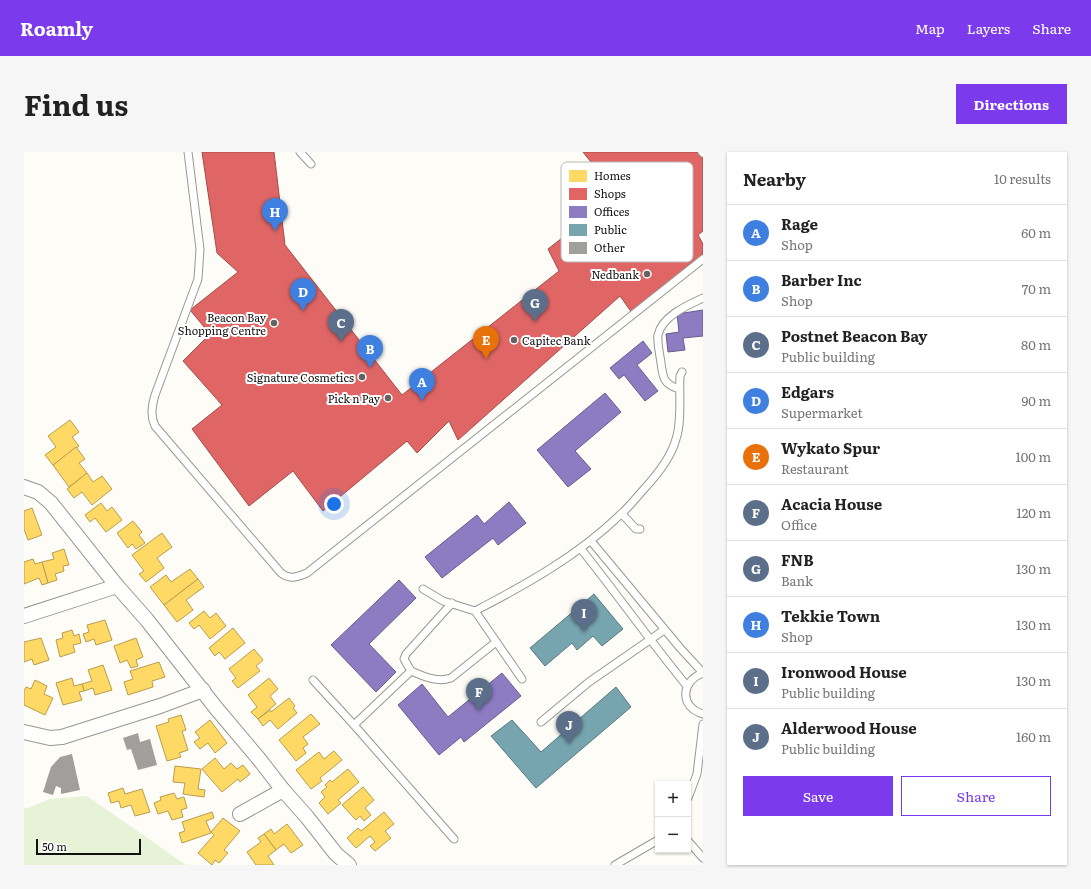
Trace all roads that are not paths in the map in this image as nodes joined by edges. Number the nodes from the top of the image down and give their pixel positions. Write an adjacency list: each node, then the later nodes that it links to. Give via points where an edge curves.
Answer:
1 (188, 152): 4 (lane, via 200,249 198,279 155,395 152,419 155,426 286,578 307,573)
2 (300, 152): 3 (lane)
3 (311, 164)
4 (703, 259)
5 (703, 298): 7 (lane, via 676,312 658,336 664,379 670,386)
6 (682, 372): 7 (lane)
7 (679, 389): 9 (lane, via 679,430 671,454 654,478)
8 (24, 487): 13 (street, via 38,492 51,503)
9 (622, 514): 10 (lane); 11 (lane)
10 (640, 529)
11 (591, 541): 12 (lane); 18 (lane)
12 (581, 549): 16 (lane, via 526,584); 19 (lane)
13 (117, 586): 17 (street); 26 (street)
14 (423, 589): 15 (lane, via 438,599)
15 (452, 603): 16 (lane); 21 (lane, via 406,654 404,659)
16 (475, 611): 20 (lane)
17 (24, 616)
18 (664, 630): 19 (lane); 22 (lane)
19 (650, 640): 25 (lane); 28 (lane, via 589,682)
20 (496, 642): 21 (lane, via 444,681); 23 (lane)
21 (411, 671): 30 (lane)
22 (703, 673): 25 (lane, via 690,680)
23 (522, 679)
24 (313, 680): 30 (lane)
25 (687, 686): 27 (lane, via 688,704)
26 (203, 690): 31 (street, via 62,737 50,738); 32 (street)
27 (703, 714)
28 (541, 722)
29 (703, 724): 33 (lane, via 697,774)
30 (354, 725): 35 (lane)
31 (24, 732)
32 (283, 790): 34 (street); 39 (street, via 336,854)
33 (691, 790)
34 (240, 814)
35 (454, 840)
36 (655, 842): 40 (lane)
37 (691, 844): 38 (lane)
38 (703, 858)
39 (349, 865)
40 (615, 865)

